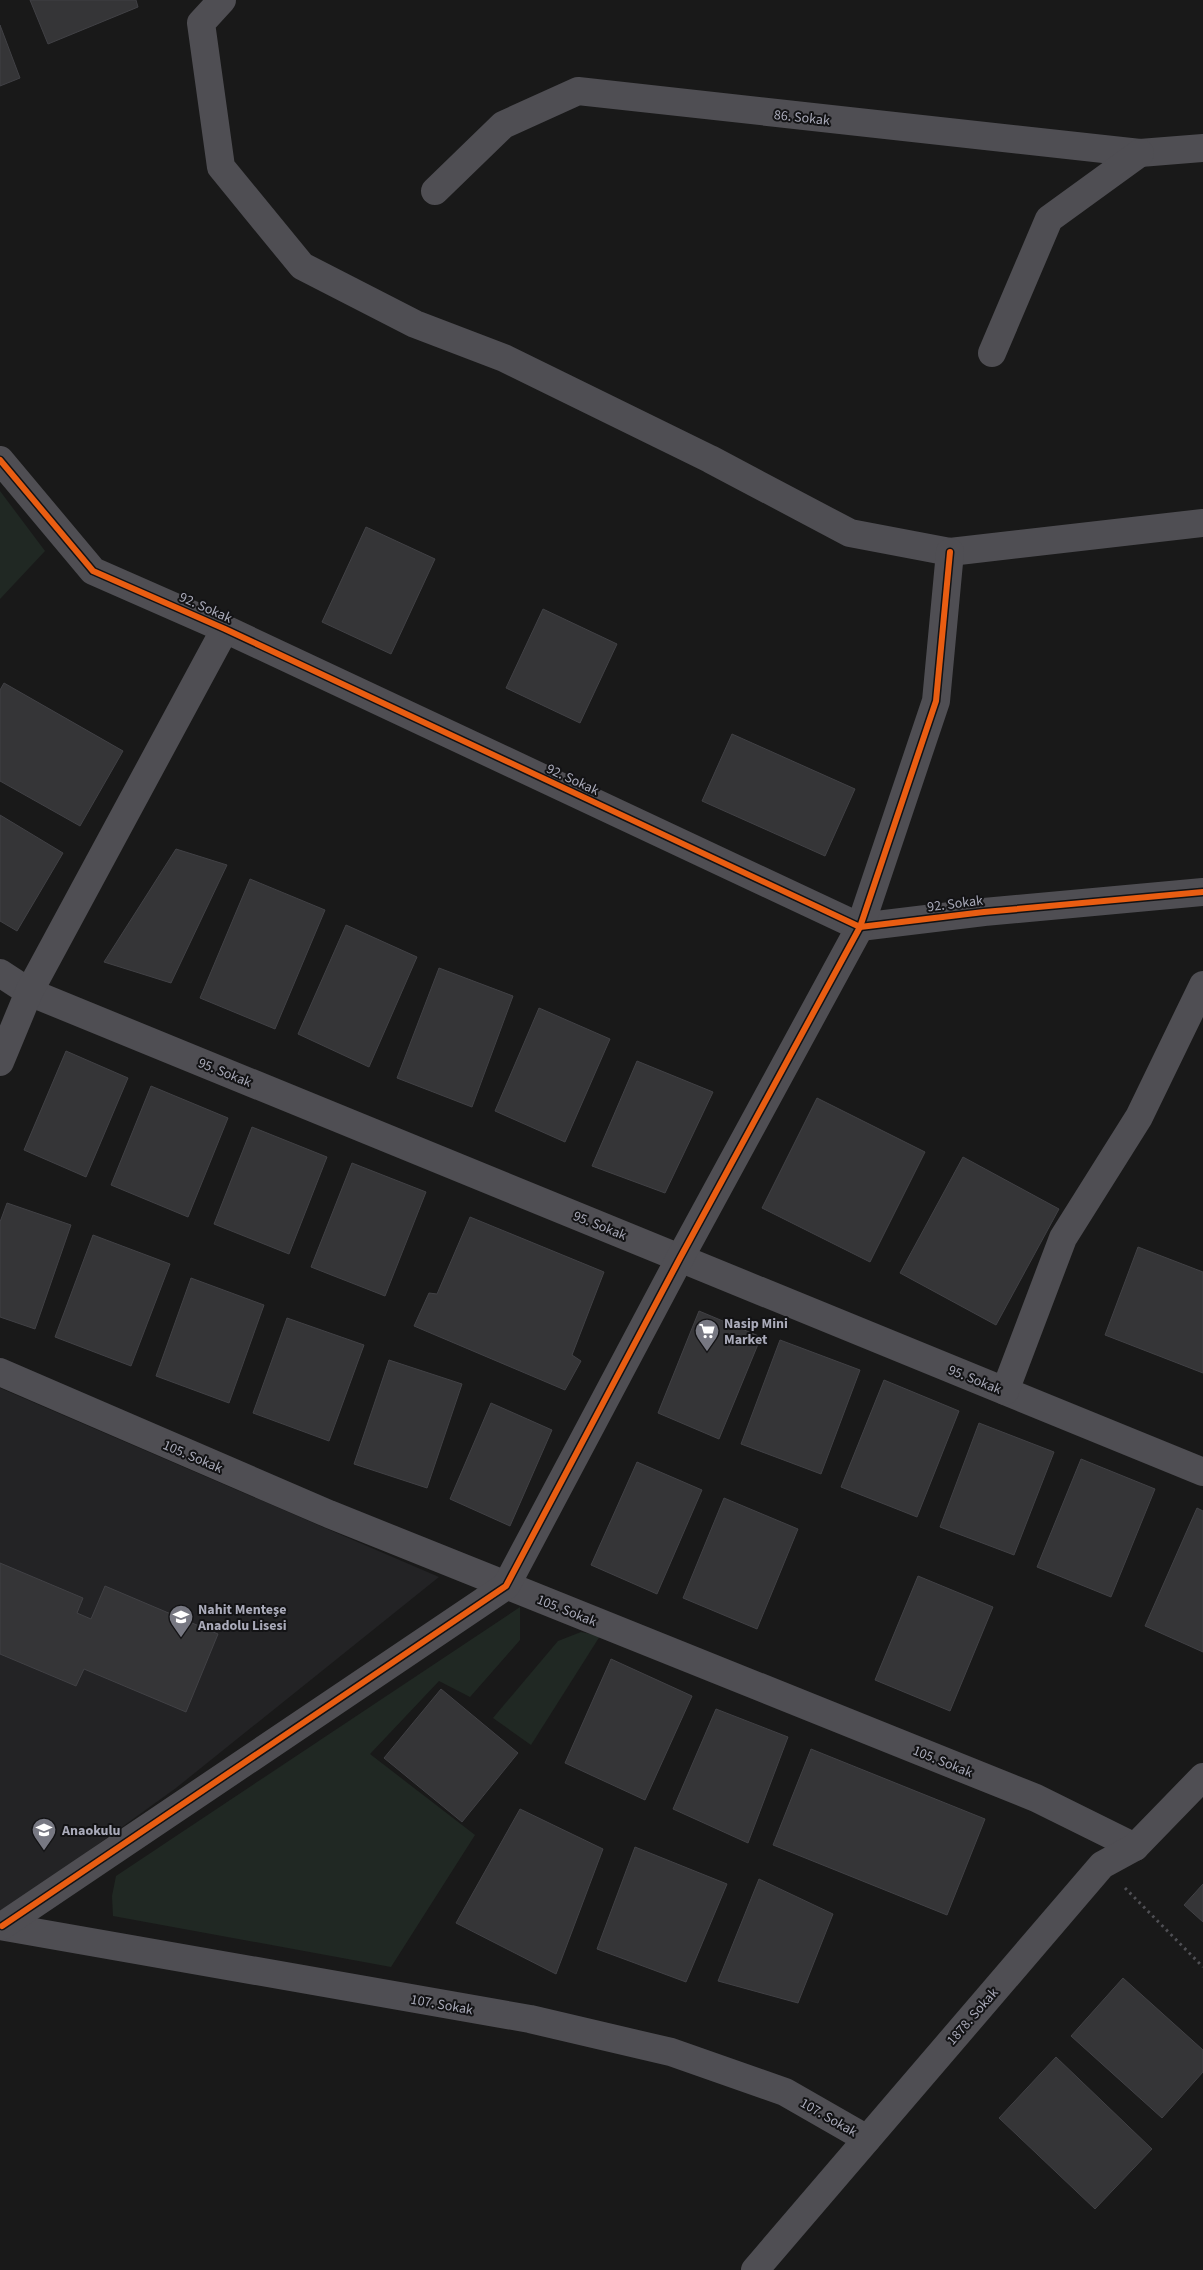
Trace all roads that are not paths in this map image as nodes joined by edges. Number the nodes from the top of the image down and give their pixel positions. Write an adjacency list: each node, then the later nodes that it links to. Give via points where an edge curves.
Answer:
1 (222, 0): 8 (street, via 201,23 221,167 302,266 415,324 504,358 710,459 850,533)
2 (1203, 148): 3 (street, 86. Sokak)
3 (1140, 153): 4 (street, 86. Sokak, via 578,91 503,125); 5 (street, via 1049,219)
4 (435, 191)
5 (992, 353)
6 (0, 460): 9 (street, 92. Sokak, via 93,571)
7 (1203, 523): 8 (street)
8 (950, 552): 11 (street, via 936,701)
9 (225, 629): 11 (street, 92. Sokak); 14 (street)
10 (1203, 892): 11 (street, 92. Sokak)
11 (860, 927): 16 (street)
12 (0, 973): 14 (street, 95. Sokak)
13 (1203, 985): 18 (street, via 1139,1117 1063,1238)
14 (29, 992): 15 (street); 16 (street, 95. Sokak)
15 (0, 1062)
16 (680, 1258): 18 (street, 95. Sokak); 20 (street)
17 (0, 1372): 20 (street, 105. Sokak)
18 (1005, 1391): 19 (street, 95. Sokak)
19 (1203, 1472)
20 (506, 1586): 22 (street, 105. Sokak, via 1036,1798); 23 (street)
21 (1203, 1777): 22 (street, 1878. Sokak)
22 (1135, 1847): 24 (street, 1878. Sokak, via 1102,1864)
23 (1, 1926): 24 (street, 107. Sokak, via 530,2019 671,2052 785,2092)
24 (867, 2139): 25 (street, 1878. Sokak)
25 (755, 2270)

